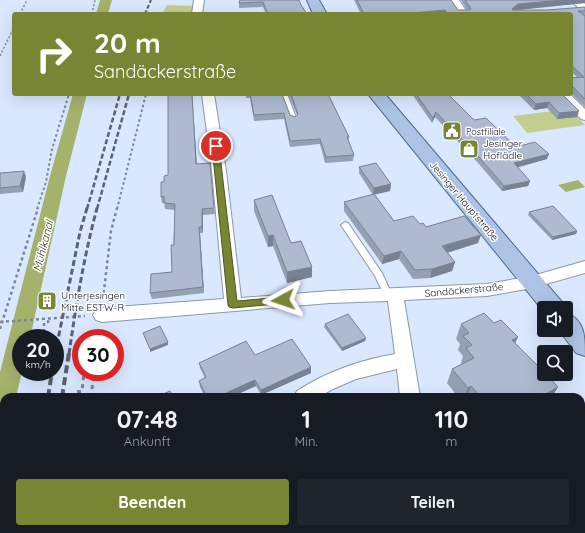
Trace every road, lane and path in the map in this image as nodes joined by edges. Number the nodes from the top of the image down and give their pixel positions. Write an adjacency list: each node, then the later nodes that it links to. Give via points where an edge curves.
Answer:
1 (27, 0): 9 (path)
2 (95, 0): 10 (path)
3 (199, 0): 11 (street)
4 (313, 0): 12 (main road)
5 (454, 0): 13 (street)
6 (575, 0): 7 (street)
7 (584, 8): 8 (street)
8 (567, 9)
9 (21, 12)
10 (92, 12)
11 (197, 12)
12 (319, 12)
13 (462, 12)
14 (12, 31): 15 (path)
15 (0, 56)
16 (68, 96): 32 (path, via 52,149 46,182)
17 (146, 96): 30 (path, via 112,232)
18 (208, 96): 29 (street)
19 (285, 96): 23 (lane)
20 (378, 96): 26 (main road, Jesinger Hauptstraße)
21 (565, 96): 22 (street)
22 (585, 116)
23 (294, 120)
24 (345, 225): 27 (lane)
25 (585, 267): 26 (street, Sandäckerstraße)
26 (532, 282): 27 (street, Sandäckerstraße, via 486,290); 28 (main road, Jesinger Hauptstraße)
27 (391, 294): 29 (street, Sandäckerstraße); 37 (street)
28 (548, 301)
29 (233, 305): 30 (street, Sandäckerstraße)
30 (102, 315): 31 (path)
31 (49, 318): 32 (path); 34 (path, via 48,322 44,323)
32 (1, 322): 33 (path)
33 (0, 329)
34 (44, 329)
35 (573, 331): 36 (main road)
36 (585, 346)
37 (404, 360): 42 (street, via 357,371); 43 (street)
38 (83, 381): 40 (path, via 82,391)
39 (93, 381): 41 (path)
40 (77, 392)
41 (91, 393)
42 (311, 393)
43 (409, 393)

